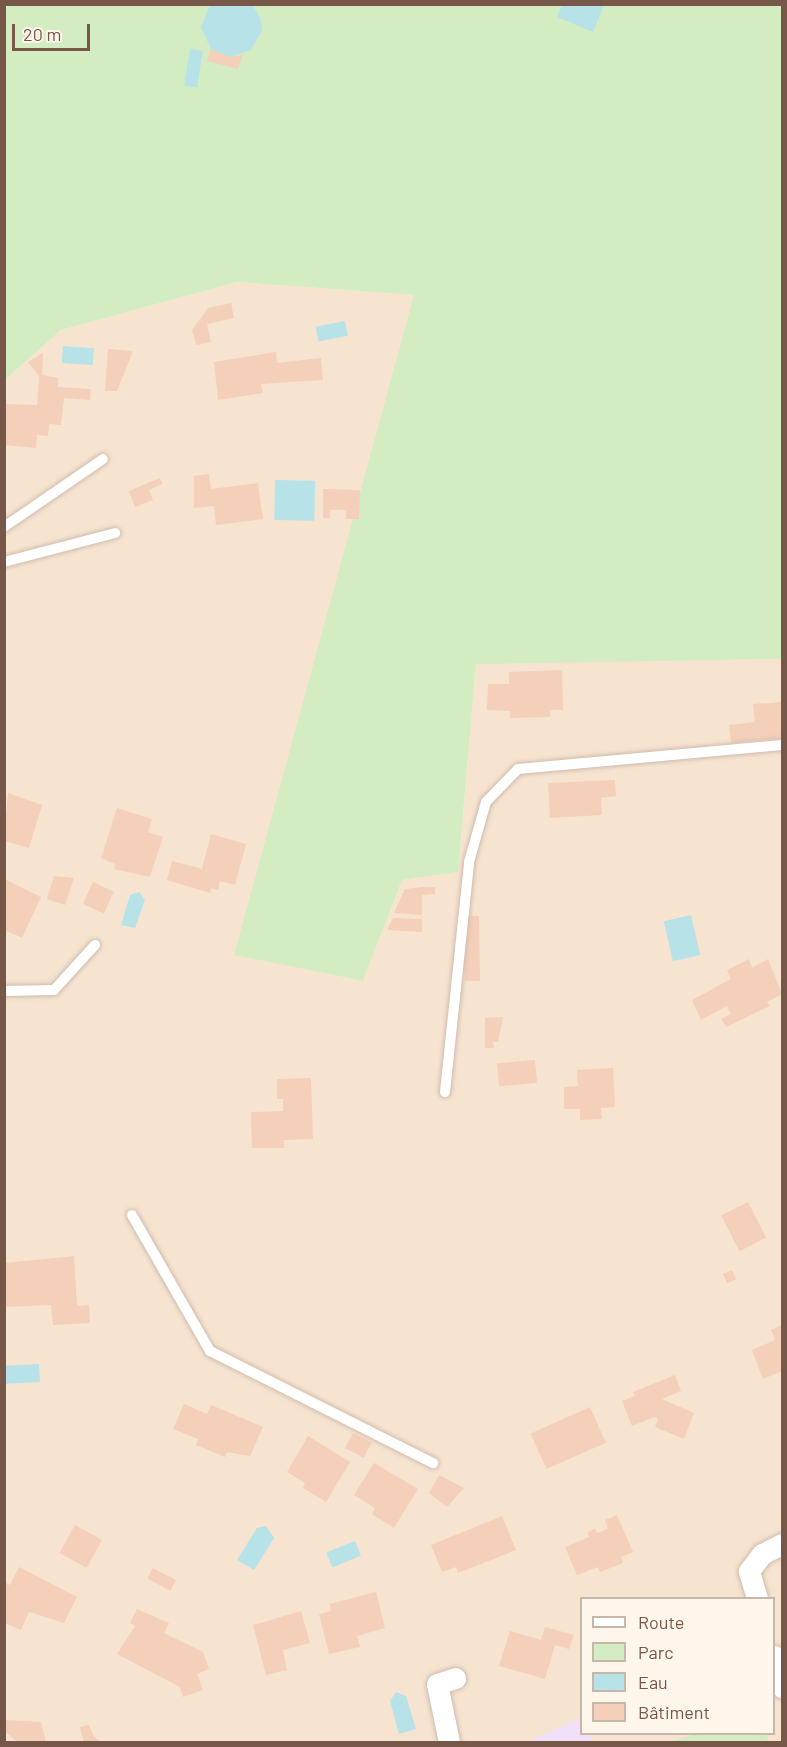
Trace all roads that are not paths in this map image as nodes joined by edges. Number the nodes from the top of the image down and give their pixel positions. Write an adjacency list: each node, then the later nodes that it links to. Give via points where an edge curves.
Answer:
1 (103, 459): 2 (lane)
2 (4, 526)
3 (115, 533): 4 (lane)
4 (4, 562)
5 (783, 745): 8 (lane, via 518,769 486,802 469,862)
6 (95, 945): 7 (lane, via 54,990)
7 (4, 991)
8 (445, 1092)
9 (132, 1215): 10 (lane, via 210,1352)
10 (433, 1463)
11 (783, 1544): 12 (street, via 762,1554 748,1570)
12 (756, 1597)
13 (775, 1659): 15 (street)
14 (455, 1678): 16 (street, via 437,1684)
15 (783, 1687)
16 (449, 1743)

